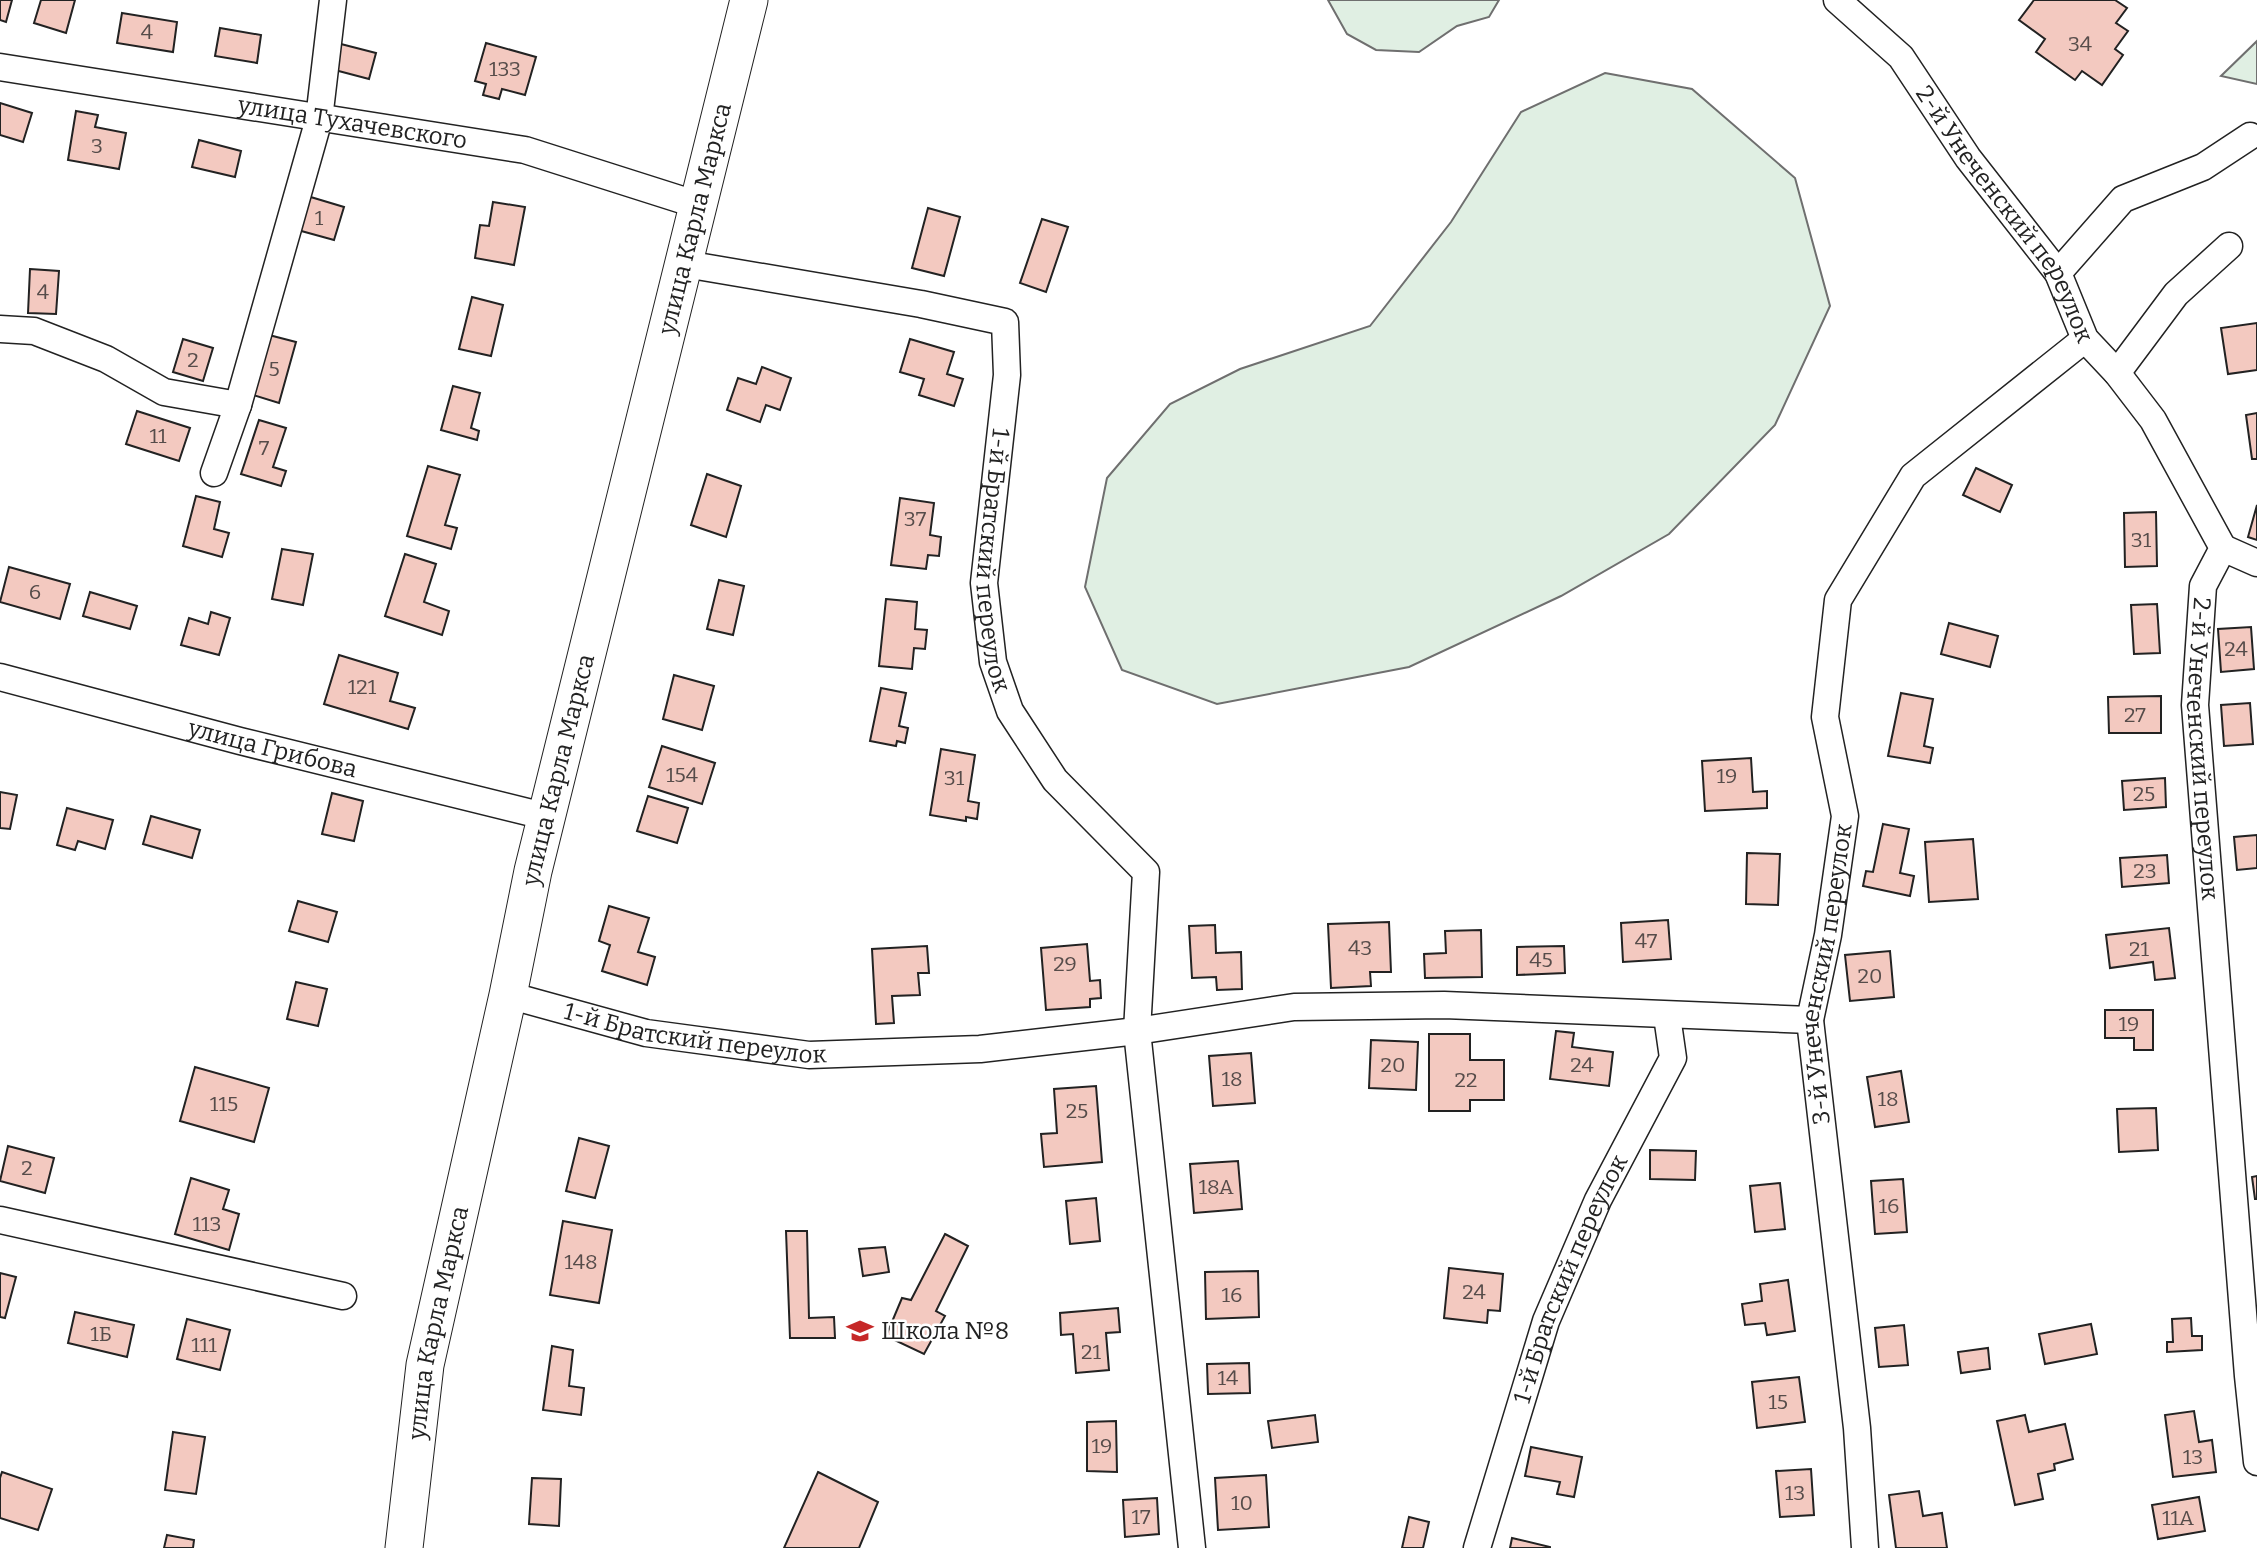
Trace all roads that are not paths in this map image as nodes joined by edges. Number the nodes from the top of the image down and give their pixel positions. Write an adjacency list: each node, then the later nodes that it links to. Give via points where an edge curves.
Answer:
1 (333, 0): 5 (street)
2 (749, 0): 7 (main road, улица Карла Маркса)
3 (1837, 0): 10 (street, 2-й Унеченский переулок, via 1901,57 1968,158)
4 (0, 68): 5 (street, улица Тухачевского)
5 (319, 119): 7 (street, улица Тухачевского, via 525,150); 14 (street)
6 (2250, 136): 10 (street, via 2203,167 2123,199)
7 (698, 205): 9 (main road, улица Карла Маркса)
8 (2229, 246): 13 (street, via 2176,294)
9 (684, 264): 19 (main road, улица Карла Маркса); 23 (street, 1-й Братский переулок, via 1005,322 1007,375 984,583 993,662 1010,711 1055,780 1146,872)
10 (2058, 273): 12 (street, 2-й Унеченский переулок)
11 (0, 329): 14 (street, via 34,331 106,359 164,392)
12 (2085, 339): 13 (street, 2-й Унеченский переулок); 22 (street, 3-й Унеченский переулок, via 1913,476 1838,600 1825,716 1844,816 1828,935)
13 (2117, 373): 16 (street, 2-й Унеченский переулок, via 2153,420)
14 (238, 405): 15 (street)
15 (214, 473)
16 (2223, 548): 17 (street); 26 (street, 2-й Унеченский переулок, via 2203,586 2195,705)
17 (2257, 563)
18 (0, 677): 19 (street, улица Грибова)
19 (548, 817): 20 (main road, улица Карла Маркса)
20 (508, 995): 23 (street, 1-й Братский переулок, via 646,1033 809,1055 980,1049); 27 (main road, улица Карла Маркса, via 425,1365)
21 (1667, 1016): 22 (street, 1-й Братский переулок); 23 (street, 1-й Братский переулок, via 1444,1005 1294,1007); 29 (street, 1-й Братский переулок, via 1673,1058 1598,1200 1546,1321)
22 (1810, 1020): 30 (street, 3-й Унеченский переулок, via 1857,1428)
23 (1137, 1031): 28 (street, 1-й Братский переулок)
24 (0, 1220): 25 (street)
25 (343, 1296)
26 (2257, 1462)
27 (404, 1548)
28 (1192, 1548)
29 (1477, 1548)
30 (1865, 1548)

